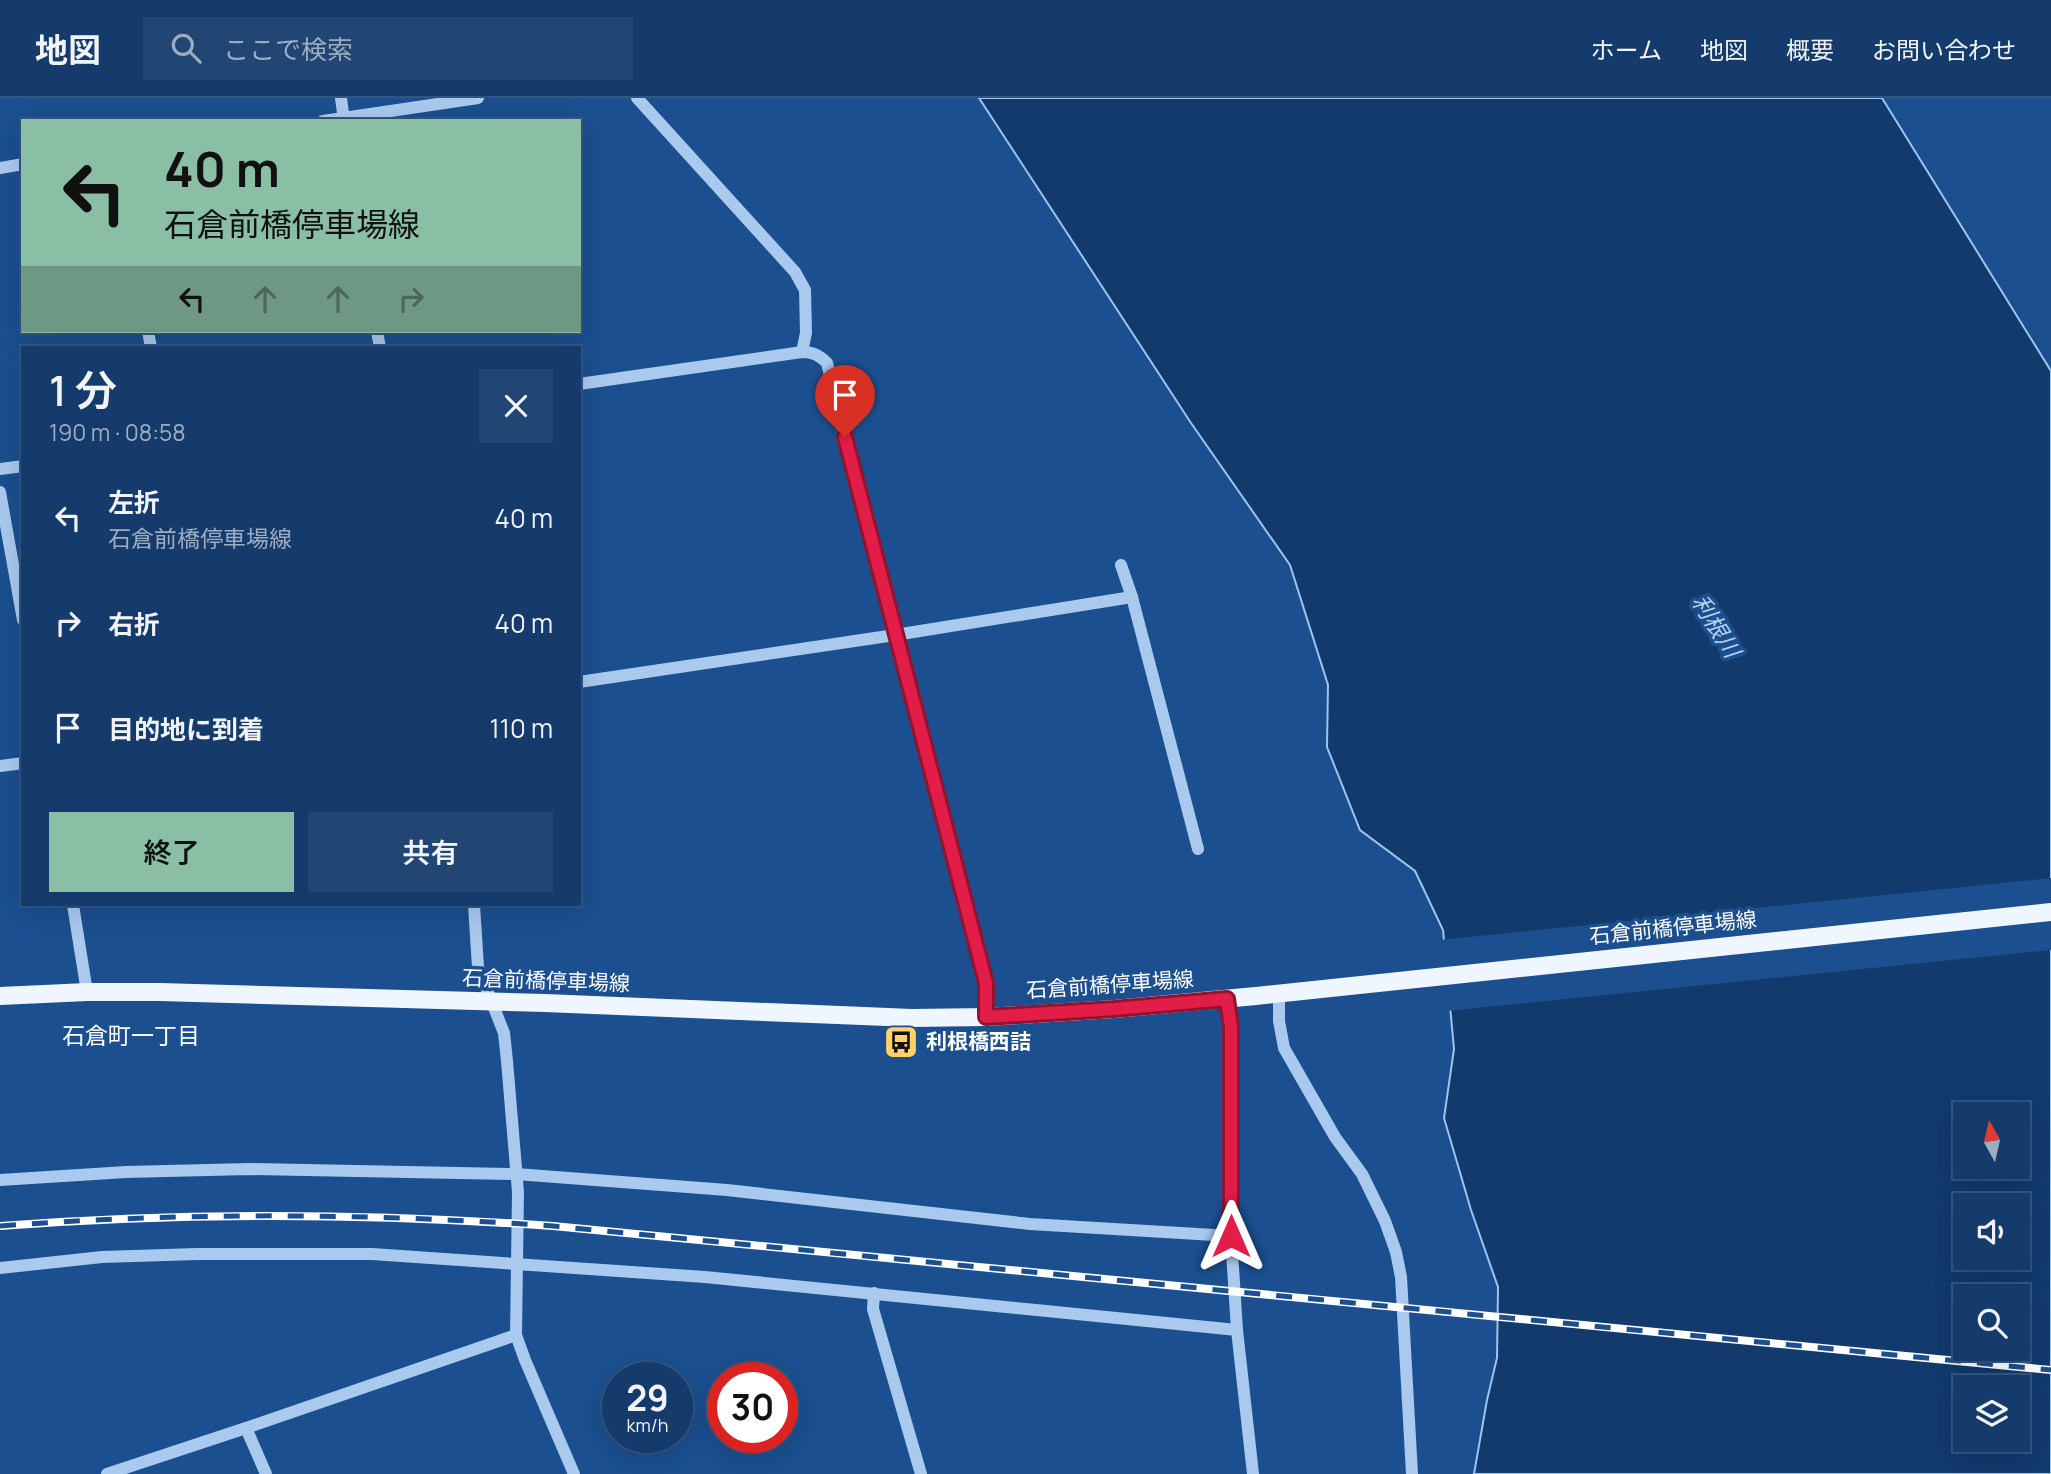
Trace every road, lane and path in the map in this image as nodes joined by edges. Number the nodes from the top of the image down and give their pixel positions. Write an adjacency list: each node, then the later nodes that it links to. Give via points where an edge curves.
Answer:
1 (341, 98): 4 (street)
2 (478, 98): 4 (street)
3 (637, 98): 7 (street, via 795,272 805,290)
4 (344, 119)
5 (21, 164): 6 (street)
6 (0, 168)
7 (802, 352): 8 (street); 15 (street, via 813,352 827,363)
8 (581, 384)
9 (21, 466): 10 (street)
10 (0, 470)
11 (0, 492): 14 (street)
12 (1121, 565): 13 (street)
13 (1132, 597): 15 (street); 19 (street)
14 (21, 609)
15 (895, 635): 16 (street); 28 (street, via 986,983)
16 (581, 682)
17 (21, 763): 18 (street)
18 (0, 766)
19 (1198, 849)
20 (73, 906): 23 (street)
21 (474, 906): 27 (street, via 478,967)
22 (2051, 912): 24 (main road, 石倉前橋停車場線)
23 (87, 992): 25 (main road, 石倉前橋停車場線); 27 (main road, 石倉前橋停車場線)
24 (1279, 993): 26 (main road, 石倉前橋停車場線); 44 (street, via 1284,1048 1362,1174 1396,1252)
25 (0, 996)
26 (1227, 999): 28 (main road, 石倉前橋停車場線); 31 (street, via 1231,1027)
27 (491, 1002): 28 (main road, 石倉前橋停車場線); 29 (street, via 504,1033)
28 (986, 1017)
29 (516, 1174): 30 (street, via 249,1169); 31 (street, via 727,1190 1030,1224); 32 (street)
30 (0, 1180)
31 (1231, 1236): 35 (street)
32 (517, 1263): 33 (street, via 372,1254 197,1254 102,1257); 34 (street); 36 (street)
33 (0, 1268)
34 (874, 1293): 35 (street); 42 (street, via 873,1310)
35 (1237, 1330): 38 (street)
36 (516, 1335): 37 (street); 41 (street)
37 (246, 1428): 39 (street); 40 (street)
38 (1252, 1472): 43 (street)
39 (107, 1474)
40 (266, 1474)
41 (574, 1474)
42 (921, 1474)
43 (1237, 1474)
44 (1412, 1474)

